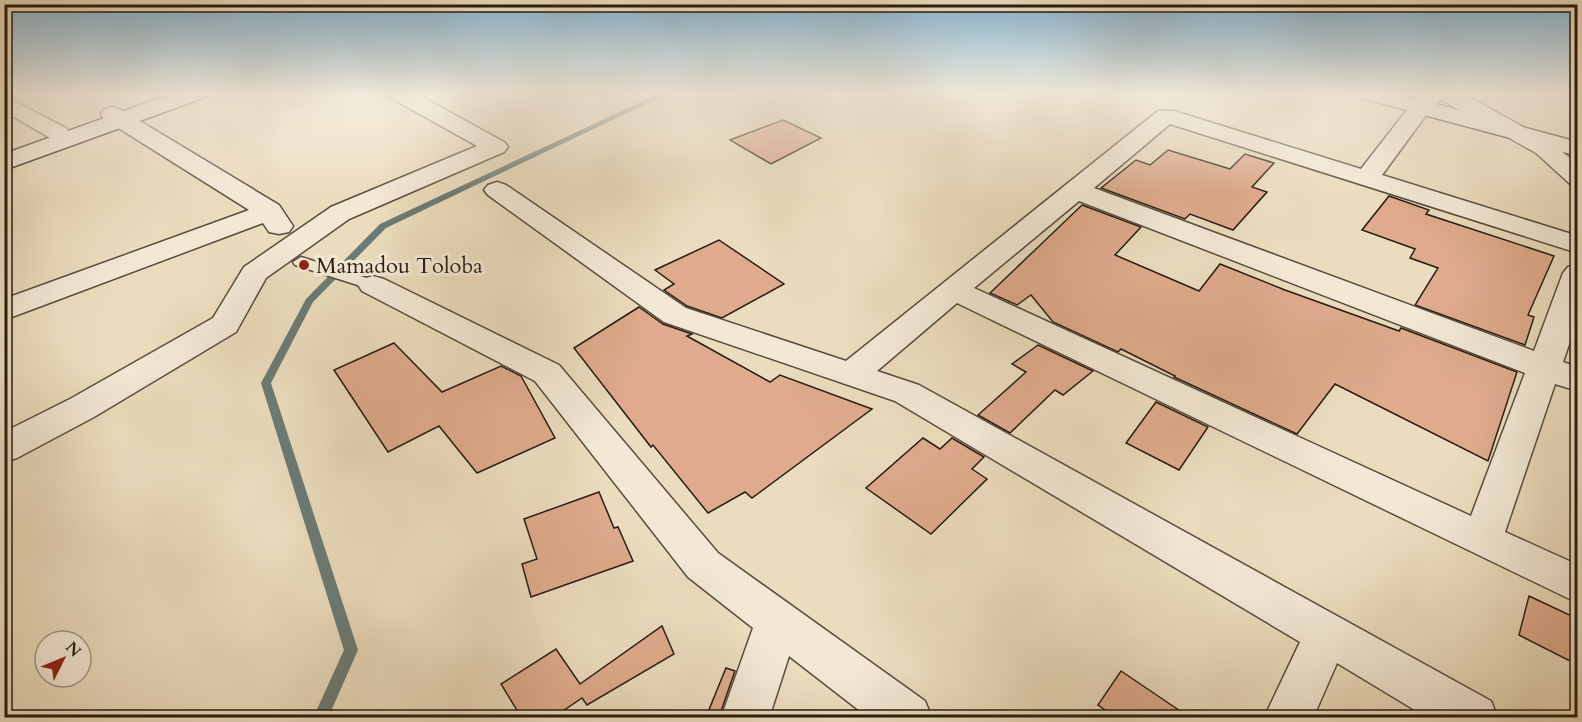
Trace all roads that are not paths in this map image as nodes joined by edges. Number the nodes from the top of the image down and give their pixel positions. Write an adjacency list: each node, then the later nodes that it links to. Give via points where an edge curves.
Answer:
1 (47, 127): 11 (street)
2 (82, 127): 11 (street)
3 (94, 127): 15 (street)
4 (134, 127): 20 (street)
5 (460, 127): 22 (street, via 496,147 340,213)
6 (1153, 127): 19 (street)
7 (1200, 127): 17 (street)
8 (1407, 127): 17 (street)
9 (1500, 127): 12 (street)
10 (1508, 127): 12 (street)
11 (58, 133): 14 (street)
12 (1523, 135): 13 (street); 16 (street, via 1560,160)
13 (1578, 149)
14 (4, 153)
15 (4, 163)
16 (1578, 178)
17 (1366, 179): 21 (street)
18 (497, 190): 28 (street, via 675,315)
19 (1075, 190): 25 (street); 27 (street)
20 (270, 211): 22 (street); 26 (street)
21 (1578, 245)
22 (296, 254): 24 (lane); 30 (street, via 254,273 225,325)
23 (1578, 273): 27 (street)
24 (373, 285): 33 (street, via 547,373 703,565)
25 (953, 290): 28 (street); 31 (street)
26 (4, 310)
27 (1544, 368): 29 (street); 31 (street)
28 (851, 374): 34 (street, via 907,393)
29 (1578, 380)
30 (4, 448)
31 (1482, 540): 32 (street)
32 (1578, 585)
33 (778, 621): 35 (street); 36 (street)
34 (1328, 632): 37 (street); 38 (street)
35 (745, 717)
36 (908, 717)
37 (1288, 717)
38 (1474, 717)

